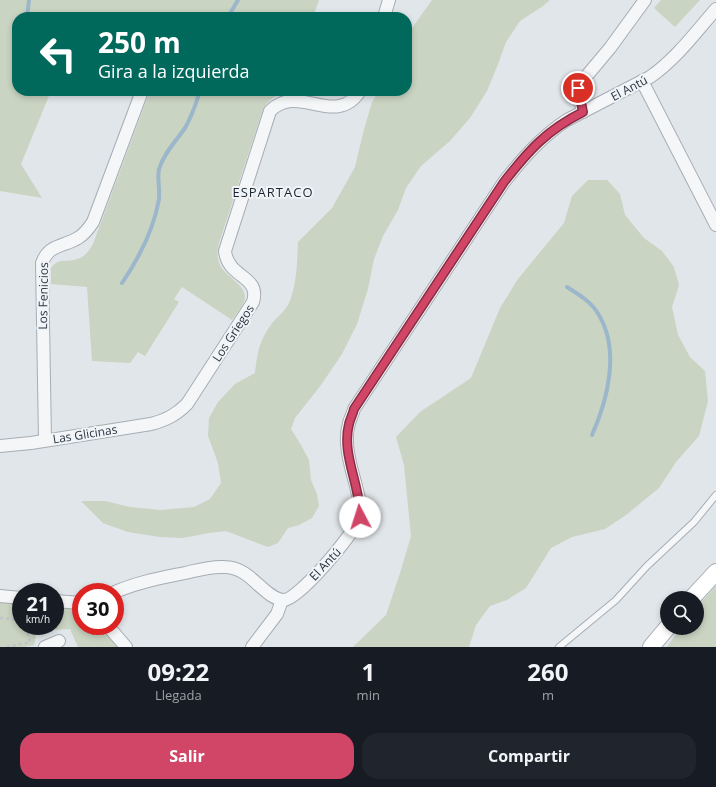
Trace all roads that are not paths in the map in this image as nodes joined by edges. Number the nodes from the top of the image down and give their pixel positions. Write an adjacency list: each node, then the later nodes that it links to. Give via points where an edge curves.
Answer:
1 (389, 0): 4 (street)
2 (645, 0): 8 (street, via 579,85)
3 (716, 9): 5 (street, El Antú, via 675,57)
4 (385, 12)
5 (642, 81): 8 (street, El Antú); 9 (street)
6 (140, 96): 11 (street, Los Fenicios, via 93,222 77,239 58,245 48,252 42,262)
7 (356, 96): 10 (street, Los Griegos, via 351,102 338,107 293,101 280,103 270,111 225,251 229,266 254,288 254,302 187,404)
8 (583, 112): 19 (street, El Antú, via 547,134 504,182 361,397 354,409 347,438 360,517 341,547 299,591)
9 (716, 225)
10 (169, 418): 11 (street, Las Glicinas, via 151,424)
11 (45, 440): 12 (street, Las Glicinas)
12 (0, 446)
13 (716, 495): 26 (lane, via 694,522 647,566 616,600)
14 (716, 572): 16 (main road)
15 (124, 588): 19 (street, via 149,580 223,567 244,573 275,598)
16 (698, 591)
17 (0, 596): 18 (street)
18 (12, 597)
19 (282, 600): 25 (street, via 277,614)
20 (116, 635): 24 (street)
21 (661, 635): 27 (main road)
22 (59, 641): 23 (street)
23 (45, 647)
24 (126, 647)
25 (252, 647)
26 (559, 647)
27 (651, 647)

